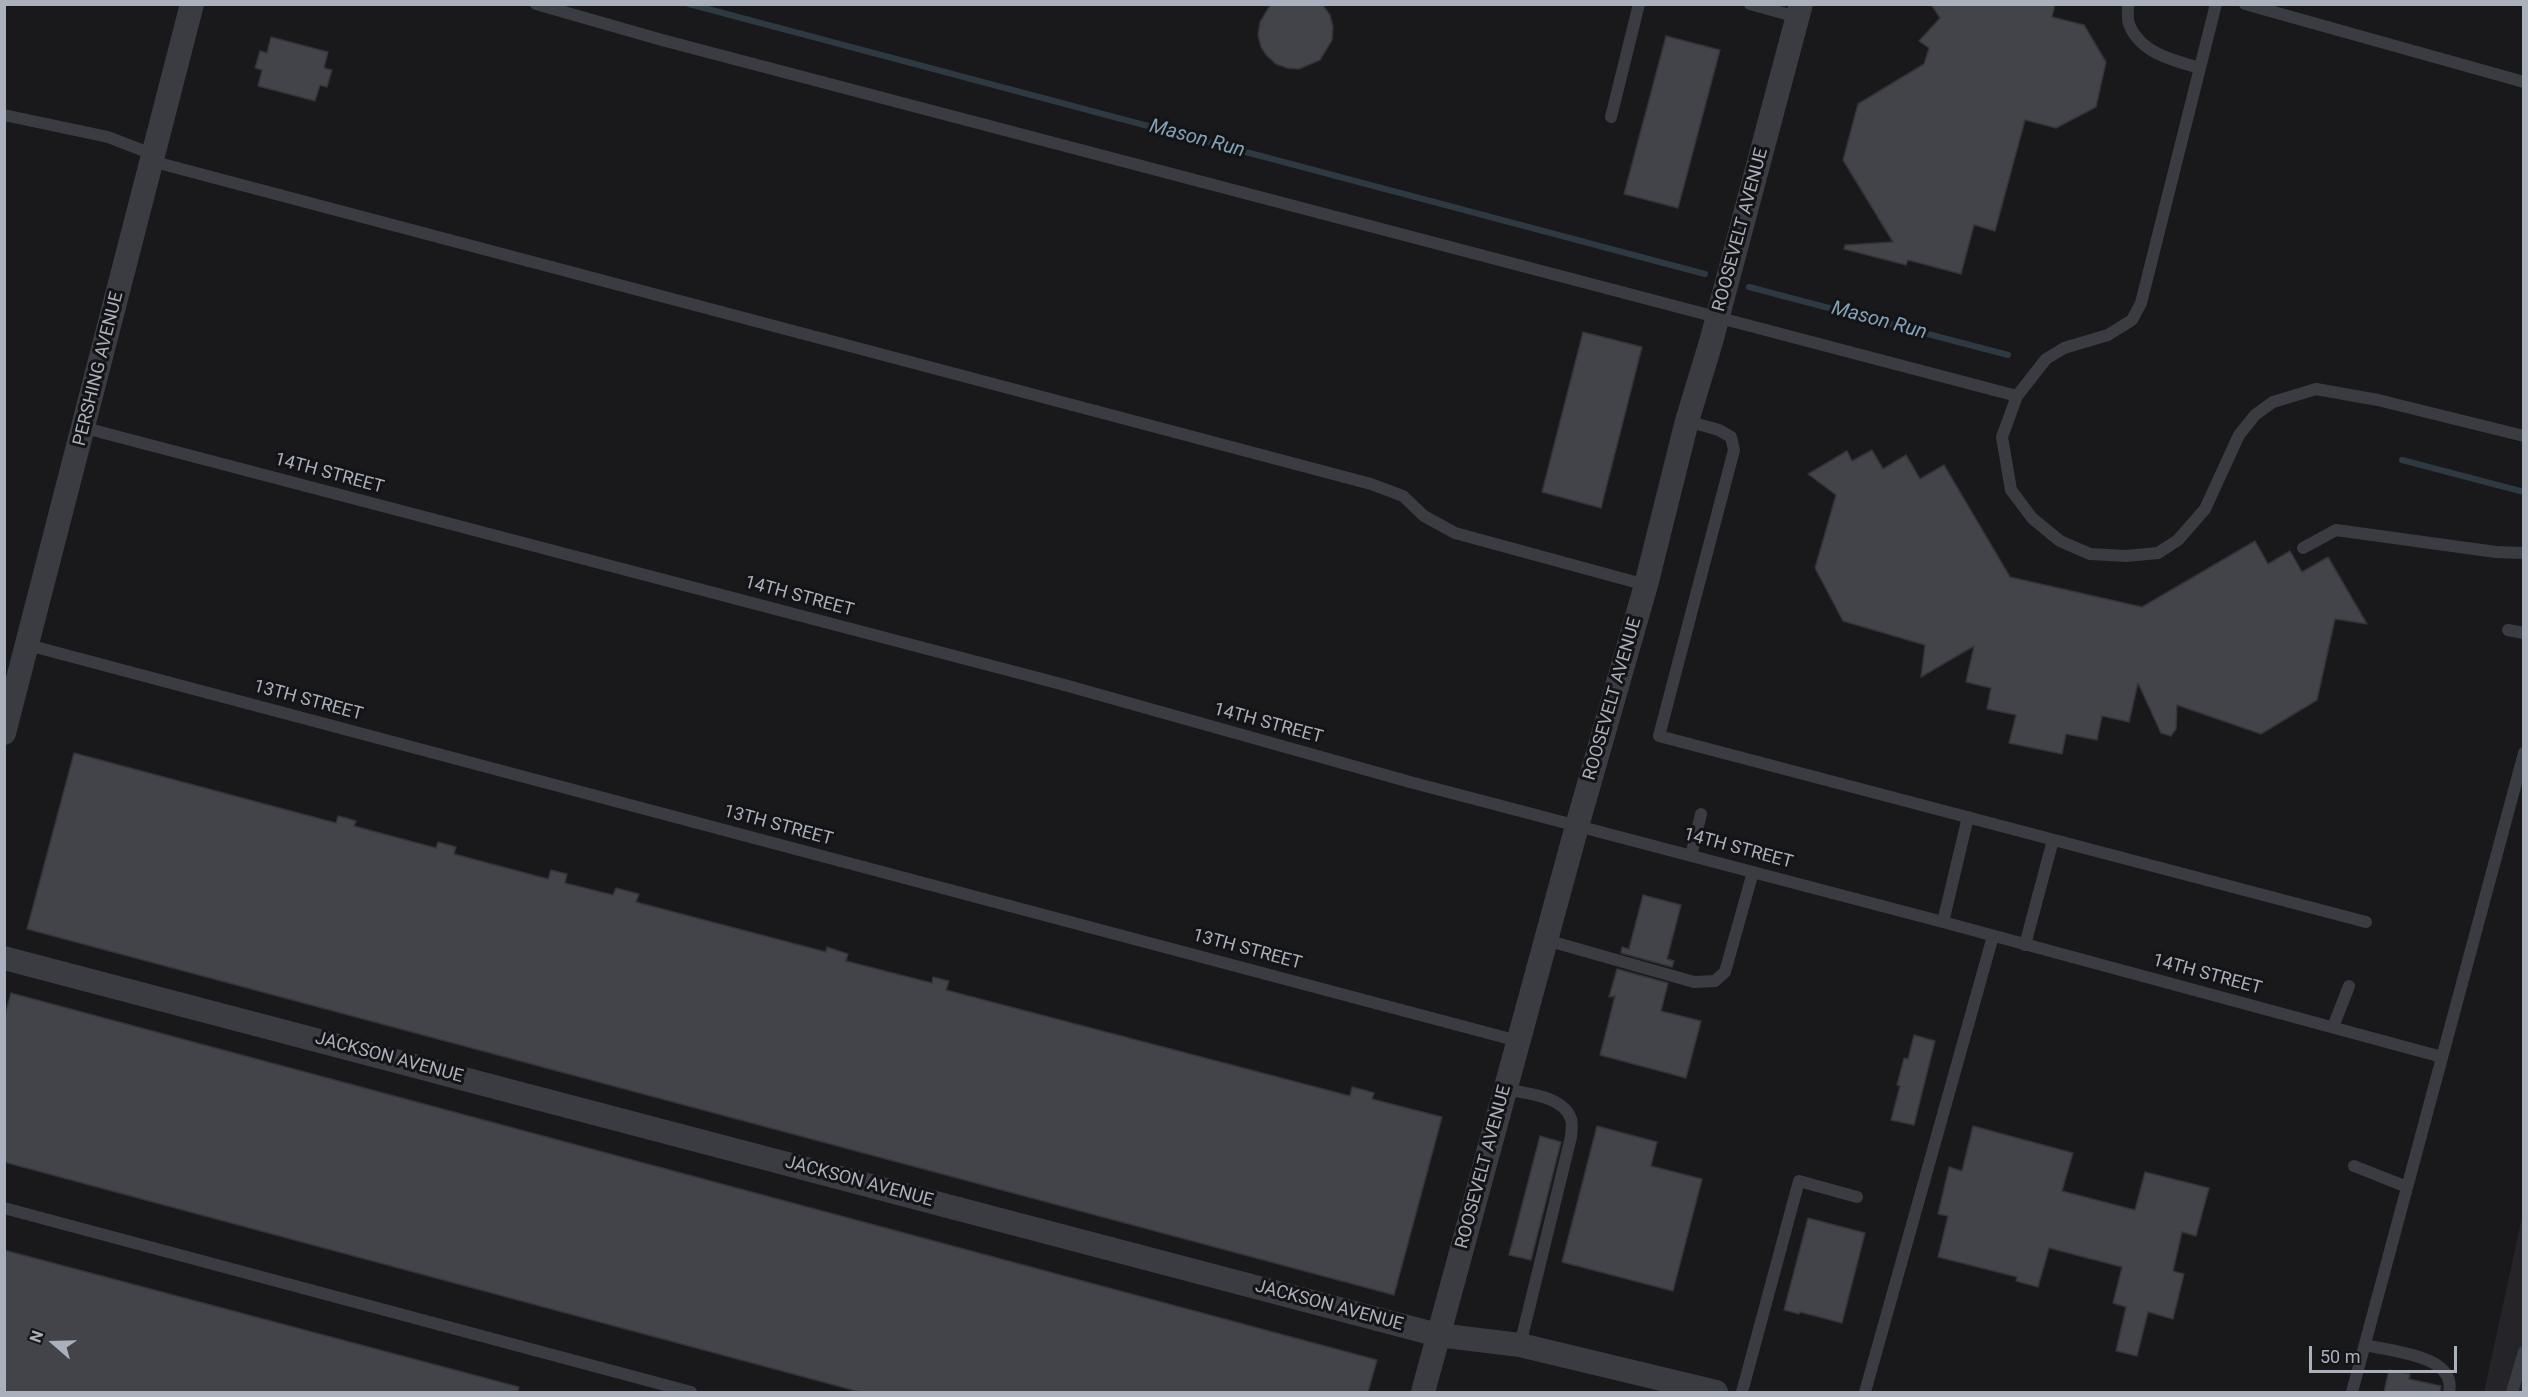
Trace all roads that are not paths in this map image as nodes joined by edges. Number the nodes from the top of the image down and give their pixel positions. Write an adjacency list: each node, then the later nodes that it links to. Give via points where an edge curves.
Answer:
1 (192, 4): 13 (street, PERSHING AVENUE)
2 (536, 4): 14 (lane)
3 (1639, 4): 12 (lane)
4 (1749, 4): 8 (lane)
5 (2128, 4): 9 (lane, via 2129,23 2145,46 2168,59)
6 (2216, 4): 9 (lane)
7 (2245, 4): 10 (lane)
8 (1799, 11): 14 (street, ROOSEVELT AVENUE)
9 (2200, 68): 15 (lane, via 2141,303 2132,321 2108,335 2064,348 2046,359)
10 (2523, 82)
11 (4, 115): 13 (lane, via 108,137)
12 (1611, 117)
13 (151, 158): 17 (street, PERSHING AVENUE); 21 (lane, via 1371,484 1403,496 1424,516 1455,533)
14 (1717, 319): 15 (lane); 16 (street, ROOSEVELT AVENUE)
15 (2017, 396): 18 (lane, via 2002,437 2011,490 2032,518 2060,541 2090,554 2158,553 2178,540 2205,510 2239,435 2255,415 2273,402 2316,389 2378,400)
16 (1687, 422): 21 (street, ROOSEVELT AVENUE); 28 (lane, via 1731,437 1734,450 1659,736)
17 (85, 428): 24 (street, PERSHING AVENUE); 29 (lane, 14TH STREET, via 1061,684)
18 (2523, 436)
19 (2303, 548): 20 (lane, via 2336,530)
20 (2523, 553)
21 (1646, 585): 29 (street, ROOSEVELT AVENUE)
22 (2508, 630): 23 (lane)
23 (2523, 633)
24 (28, 645): 25 (street, PERSHING AVENUE); 41 (lane, 13TH STREET)
25 (4, 734)
26 (2523, 753): 42 (lane)
27 (1701, 814): 31 (lane)
28 (1968, 817): 30 (lane); 33 (lane)
29 (1577, 826): 31 (lane, 14TH STREET); 36 (street, ROOSEVELT AVENUE)
30 (2053, 840): 34 (lane); 37 (lane)
31 (1691, 856): 32 (lane, 14TH STREET)
32 (1753, 872): 33 (lane, 14TH STREET); 36 (lane, via 1725,972 1715,981 1694,982)
33 (1943, 922): 35 (lane, 14TH STREET)
34 (2366, 922)
35 (1993, 936): 37 (lane, 14TH STREET); 57 (lane)
36 (1546, 940): 41 (street, ROOSEVELT AVENUE)
37 (2025, 945): 40 (lane, 14TH STREET)
38 (4, 957): 48 (street, JACKSON AVENUE)
39 (2349, 986): 40 (lane)
40 (2333, 1028): 42 (lane, 14TH STREET)
41 (1518, 1041): 43 (street, ROOSEVELT AVENUE)
42 (2442, 1058): 45 (lane)
43 (1505, 1089): 48 (street, ROOSEVELT AVENUE); 49 (lane, via 1551,1099 1566,1109 1572,1120)
44 (2354, 1166): 45 (lane)
45 (2407, 1187): 50 (lane)
46 (1857, 1197): 56 (lane, via 1799,1181)
47 (4, 1208): 53 (lane)
48 (1438, 1335): 49 (street, JACKSON AVENUE); 54 (street, ROOSEVELT AVENUE)
49 (1520, 1345): 55 (street, JACKSON AVENUE)
50 (2365, 1346): 52 (lane); 58 (lane, via 2430,1360 2448,1377)
51 (2523, 1352): 59 (lane)
52 (2354, 1389)
53 (691, 1392)
54 (1423, 1392)
55 (1716, 1392)
56 (1742, 1392)
57 (1865, 1392)
58 (2449, 1392)
59 (2512, 1392)

